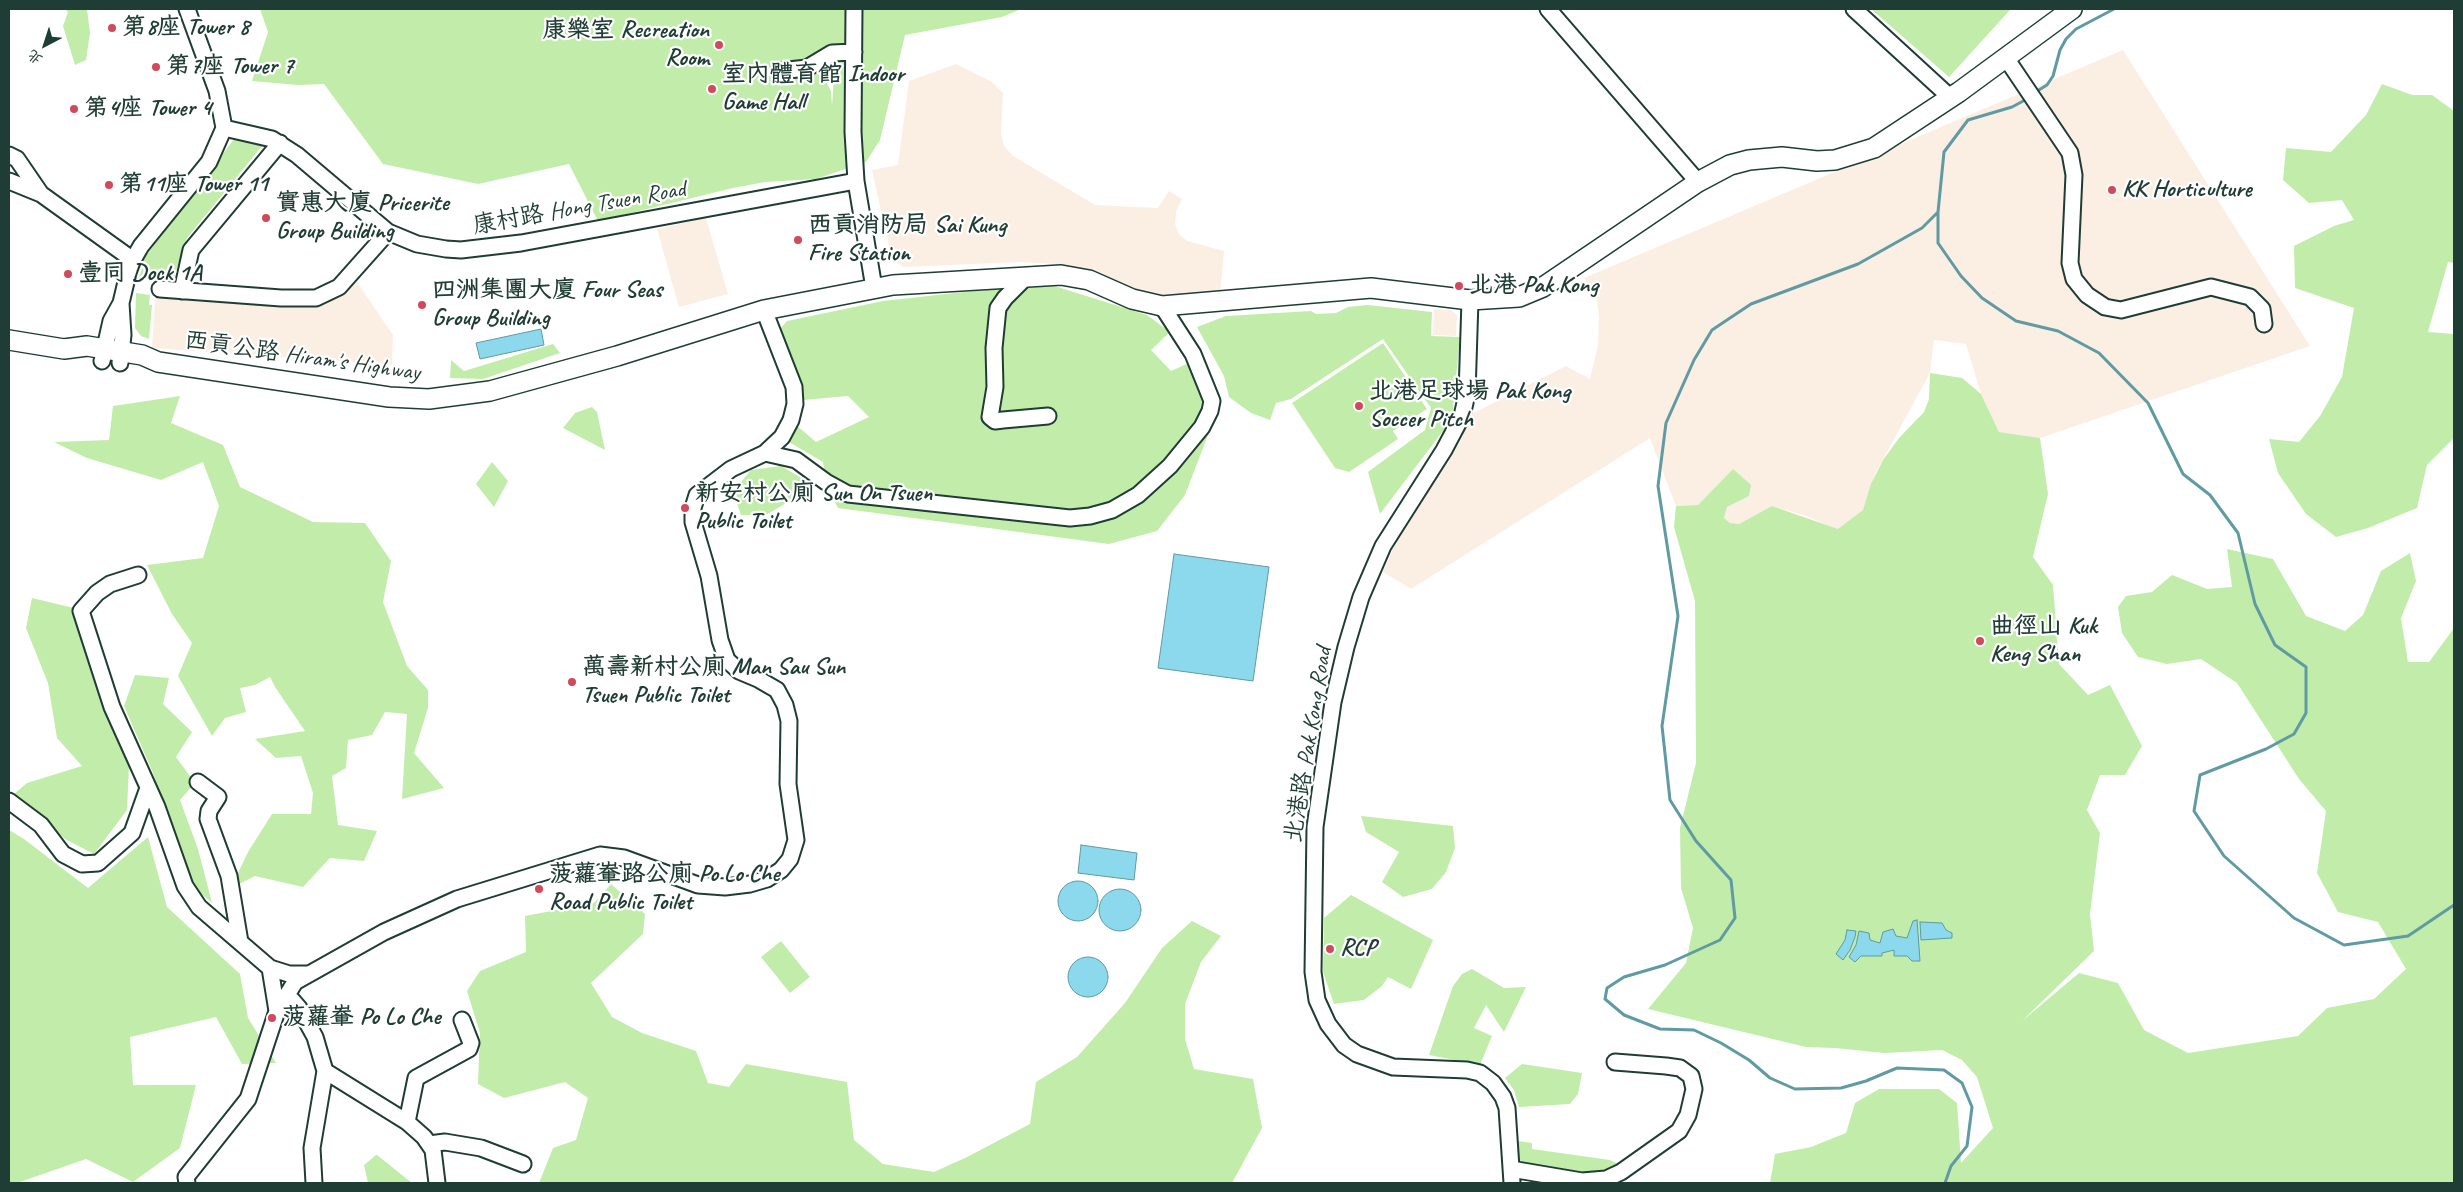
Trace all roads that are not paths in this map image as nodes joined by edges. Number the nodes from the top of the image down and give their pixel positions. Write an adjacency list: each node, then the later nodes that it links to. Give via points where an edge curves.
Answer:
1 (187, 9): 10 (street, via 217,91)
2 (854, 9): 6 (street)
3 (1548, 9): 15 (street)
4 (1854, 9): 9 (street)
5 (2072, 9): 7 (main road, 西貢公路 Hiram's Highway)
6 (854, 52): 8 (street, via 832,53 807,68); 14 (street)
7 (2006, 58): 9 (main road, 西貢公路 Hiram's Highway); 26 (street, via 2067,146 2074,164 2070,263 2074,279 2088,295 2105,307 2121,310 2211,287 2250,297 2262,309)
8 (779, 72)
9 (1951, 98): 15 (main road, 西貢公路 Hiram's Highway, via 1887,141 1855,155 1817,162 1782,157 1748,160 1730,165)
10 (224, 128): 11 (street, 康村路 Hong Tsuen Road, via 264,135); 18 (street, via 209,162)
11 (280, 143): 17 (street, 康村路 Hong Tsuen Road); 22 (street, via 190,250)
12 (9, 155): 16 (street, via 17,159)
13 (9, 181): 16 (street)
14 (856, 181): 17 (street, 康村路 Hong Tsuen Road, via 521,243 461,250 417,244); 20 (street)
15 (1698, 182): 23 (main road, 西貢公路 Hiram's Highway, via 1543,287 1519,297)
16 (41, 194): 18 (street)
17 (388, 232): 22 (street, via 339,287 316,298)
18 (132, 260): 28 (street, via 121,303 111,321)
19 (1026, 277): 20 (main road, 西貢公路 Hiram's Highway); 24 (main road, 西貢公路 Hiram's Highway, via 1061,275 1081,278 1132,299); 29 (street, via 998,308 995,387 990,417 995,420)
20 (874, 288): 25 (main road, 西貢公路 Hiram's Highway)
21 (160, 289): 22 (street)
22 (182, 291)
23 (1470, 300): 24 (main road, 西貢公路 Hiram's Highway, via 1370,288); 45 (street, 北港路 Pak Kong Road, via 1467,394 1462,416 1382,546 1361,597 1346,647 1315,827 1313,972 1317,1000 1328,1024 1344,1045 1357,1054 1393,1067 1467,1070 1493,1083 1504,1097 1507,1108)
24 (1162, 306): 30 (street, via 1193,354 1212,401 1210,411 1202,427 1170,466 1138,496 1112,510 1070,518 848,494 796,460)
25 (764, 310): 28 (main road, 西貢公路 Hiram's Highway, via 617,356 508,386 447,398 396,398 158,362 142,355); 30 (street, via 794,387 795,404 782,437)
26 (2264, 324)
27 (9, 340): 28 (main road, 西貢公路 Hiram's Highway, via 64,349 87,346)
28 (112, 356)
29 (1048, 416)
30 (765, 453): 37 (street, via 731,469 697,495 694,522 726,660 739,671 777,690 785,705 789,721 788,784 796,840 790,859 781,870 750,884 725,887 698,885 624,858 600,854 441,905)
31 (138, 575): 33 (street, via 110,584 81,611 112,707)
32 (198, 782): 35 (street, via 218,798 209,811 208,819 229,876)
33 (148, 788): 34 (street, via 132,833 98,863 82,864 63,854 41,825); 35 (street, via 185,886 199,907)
34 (9, 801)
35 (240, 942): 36 (street)
36 (270, 968): 37 (street, via 289,974); 38 (street)
37 (307, 974): 38 (street, via 295,982)
38 (277, 1011): 41 (street, via 292,1000 299,1008 315,1037); 47 (street, via 248,1099 186,1178)
39 (462, 1020): 42 (street, via 471,1043 469,1049 416,1078)
40 (1615, 1062): 46 (street, via 1680,1068 1691,1076 1694,1086 1688,1115 1678,1131)
41 (326, 1071): 42 (street); 48 (street, via 312,1148)
42 (406, 1122): 43 (street)
43 (429, 1144): 44 (street, via 446,1142 482,1148); 49 (street)
44 (523, 1164)
45 (1512, 1176): 46 (street, via 1582,1181)
46 (1619, 1179)
47 (187, 1183)
48 (314, 1183)
49 (437, 1183)

